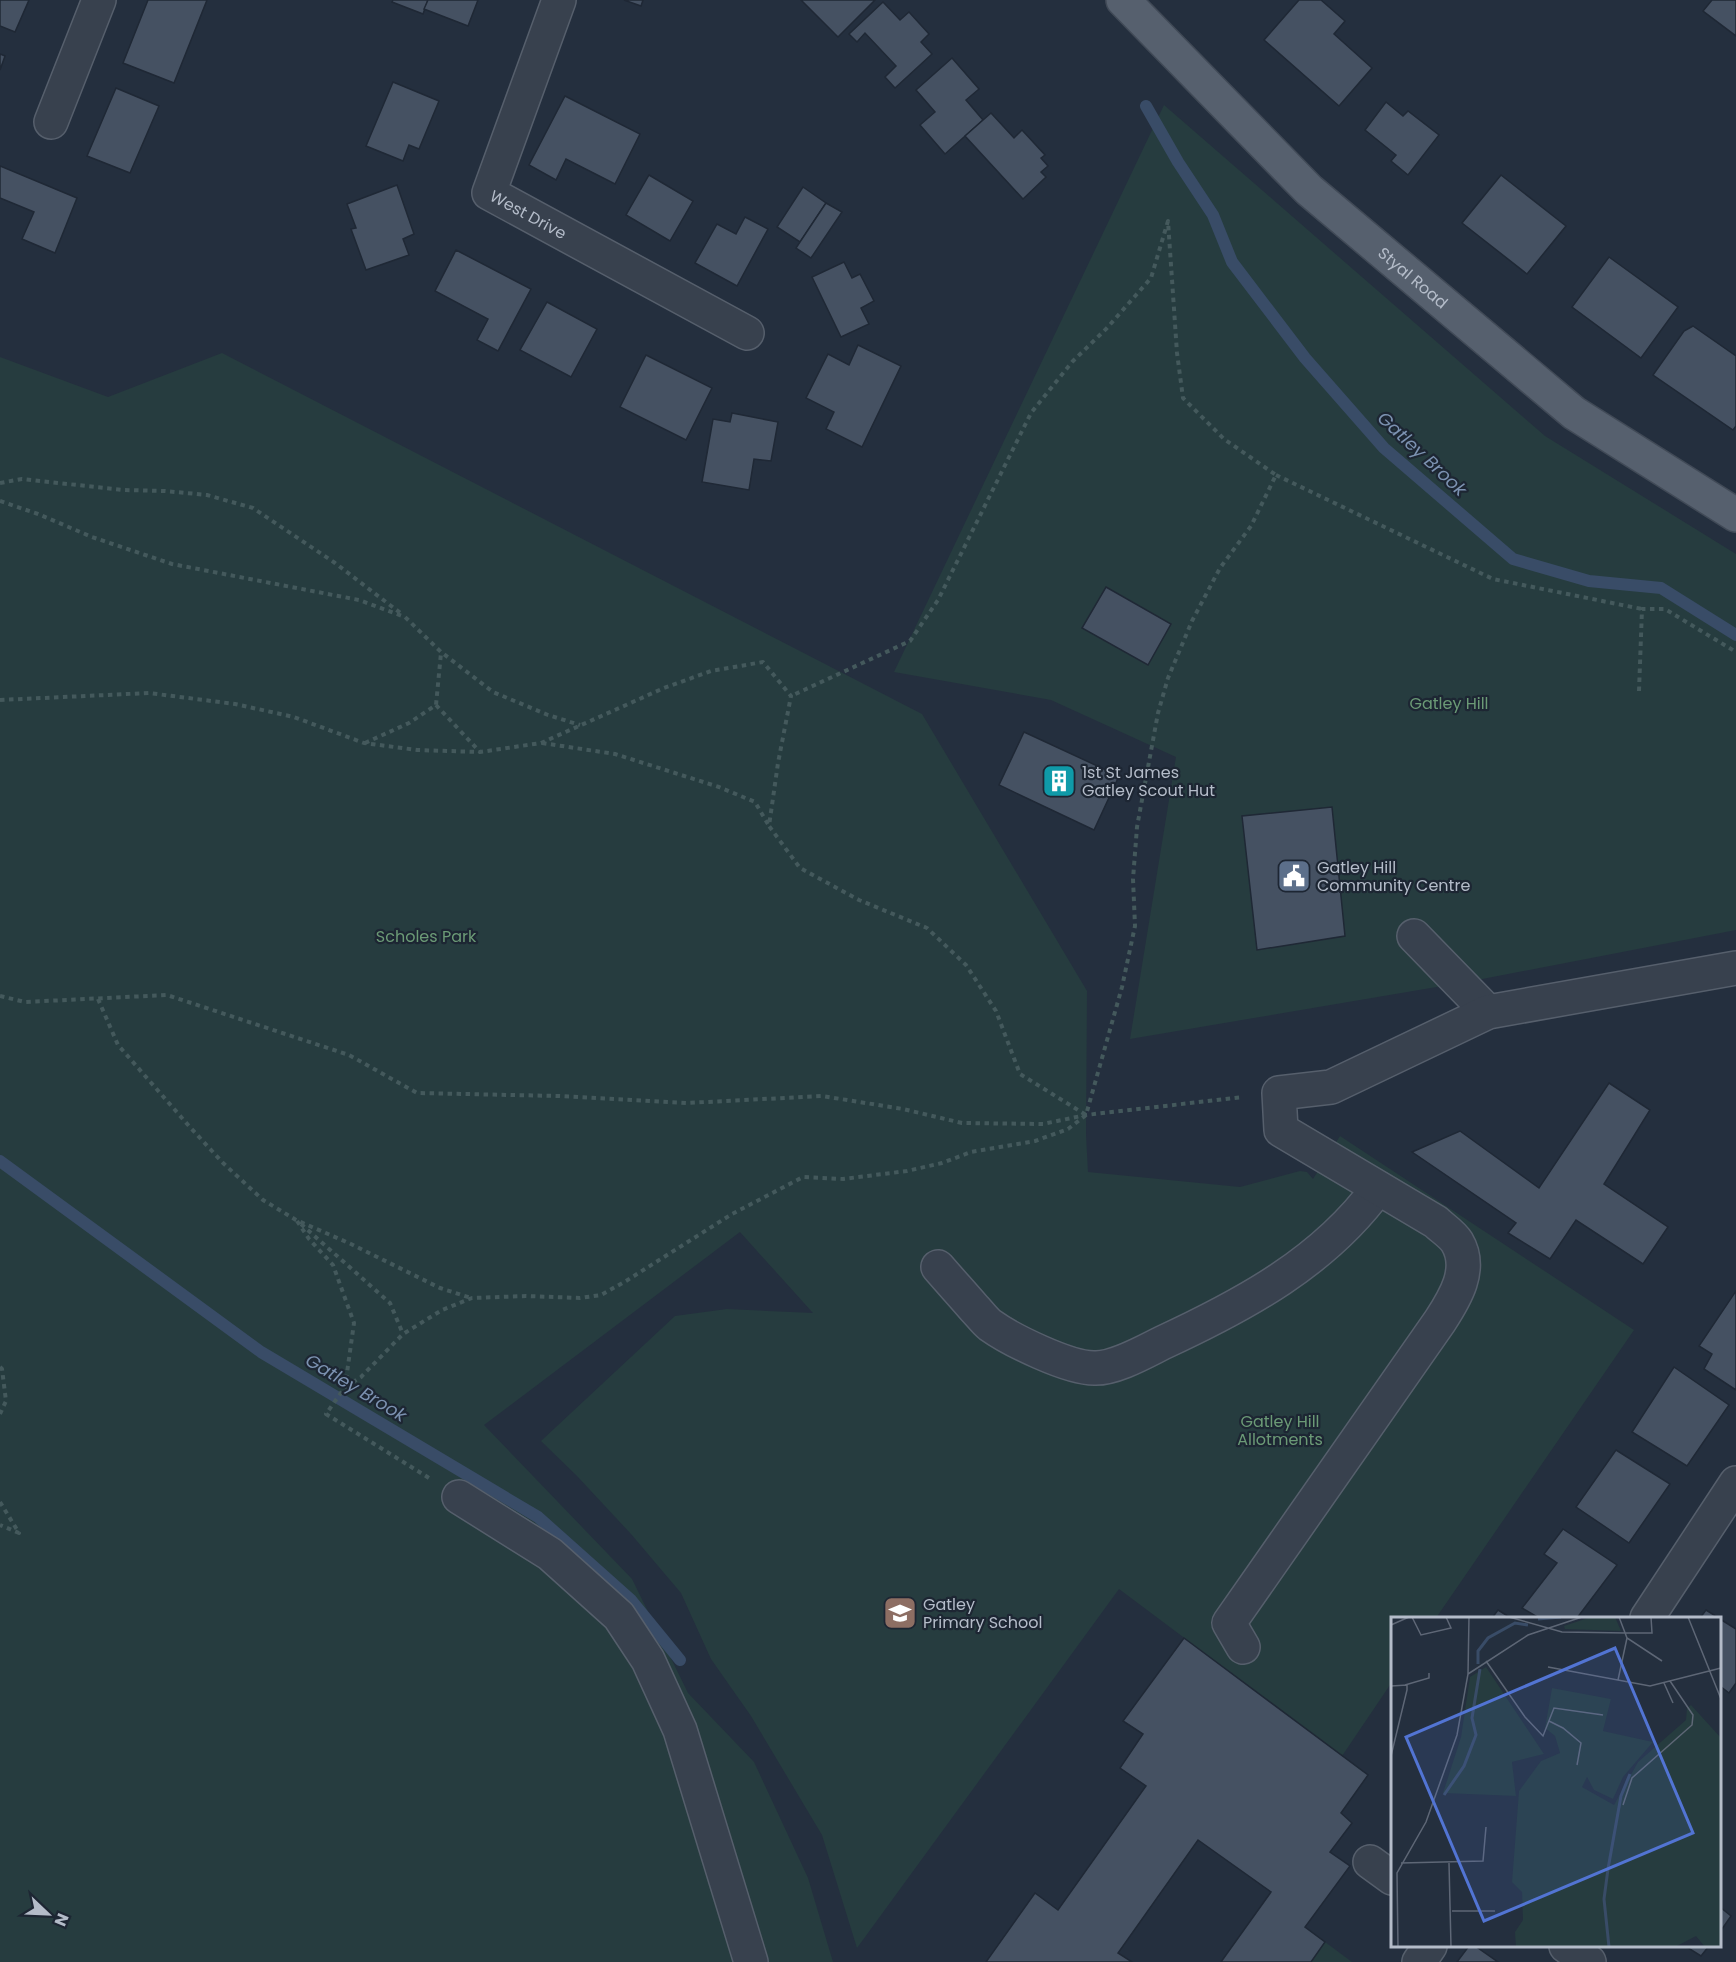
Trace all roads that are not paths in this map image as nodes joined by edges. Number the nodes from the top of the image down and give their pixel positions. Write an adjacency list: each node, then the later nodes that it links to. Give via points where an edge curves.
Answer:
1 (99, 0): 4 (street)
2 (559, 0): 5 (street, West Drive, via 489,193)
3 (1123, 0): 6 (main road, Styal Road, via 1309,190 1574,413)
4 (51, 122)
5 (747, 333)
6 (1736, 515)
7 (1414, 936): 9 (street)
8 (1736, 968): 9 (street)
9 (1488, 1012): 10 (street, via 1330,1087 1279,1093 1281,1130)
10 (1378, 1188): 11 (street, via 1341,1232 1276,1284 1155,1347 1095,1369 1028,1346 988,1324); 15 (street, via 1436,1222 1456,1241 1463,1258 1462,1275 1456,1295 1440,1321 1229,1623)
11 (938, 1267)
12 (1736, 1483): 14 (street)
13 (459, 1497): 18 (street, via 550,1554 619,1616 648,1660 681,1730)
14 (1648, 1617)
15 (1243, 1647)
16 (1429, 1947): 19 (street)
17 (1567, 1947): 20 (street)
18 (751, 1962)
19 (1419, 1962)
20 (1589, 1962)

